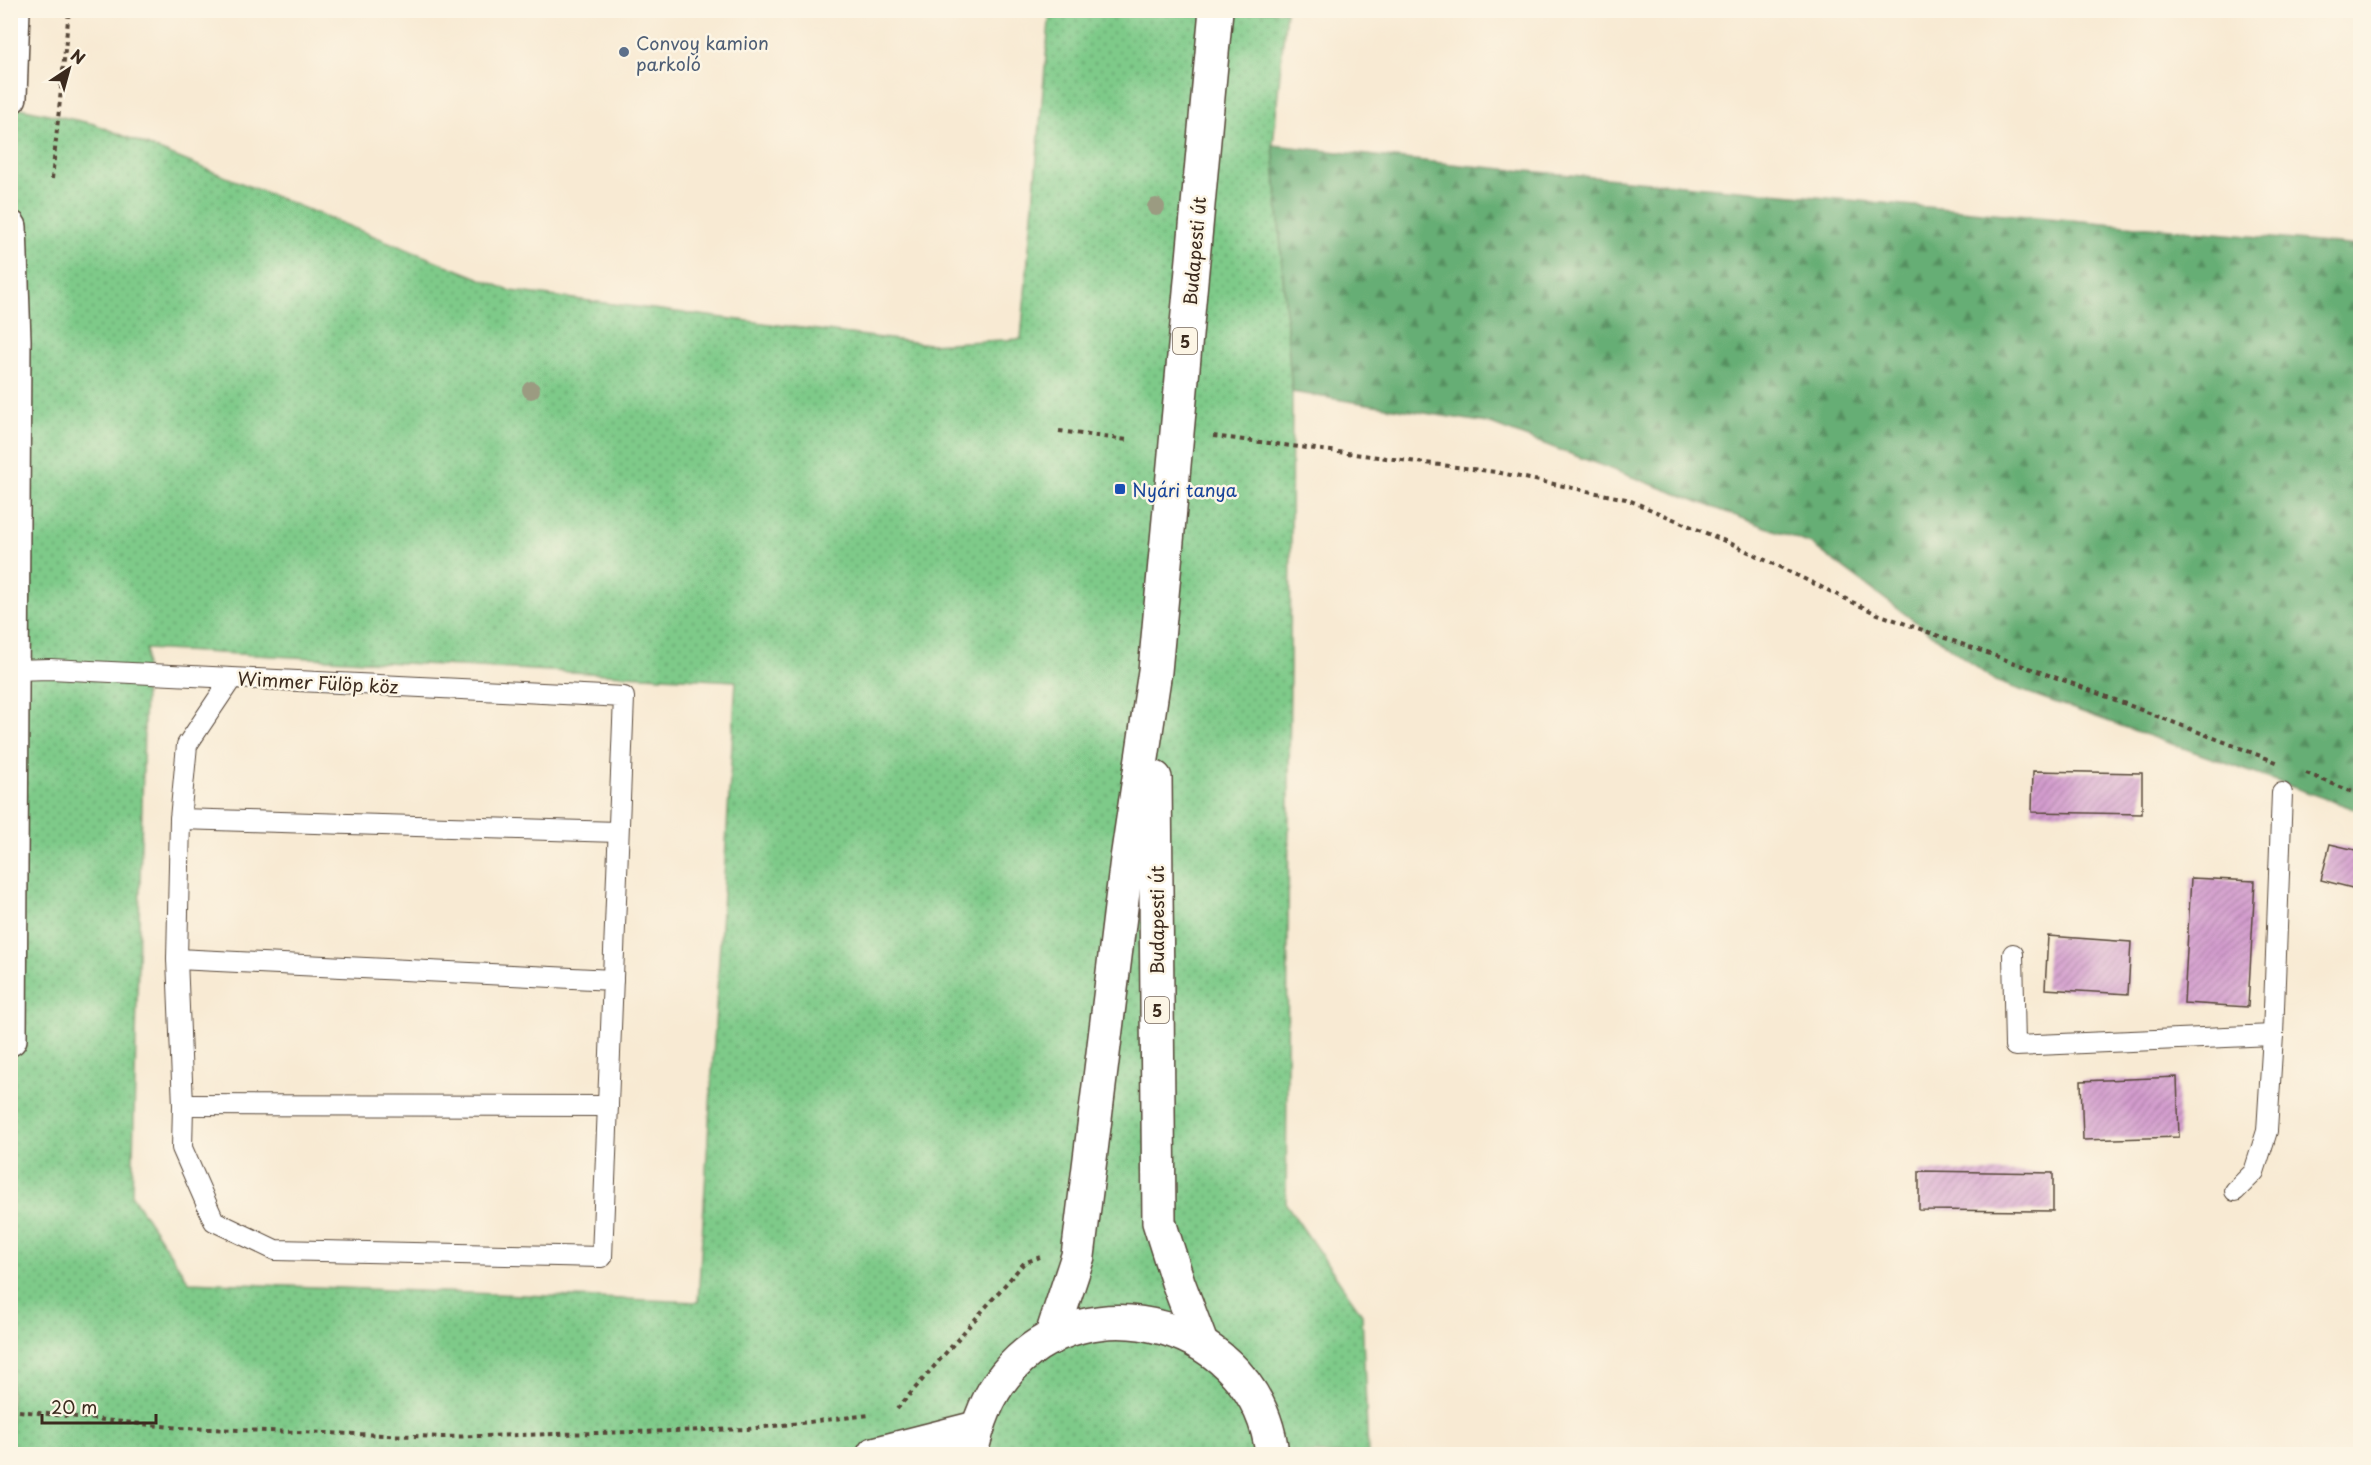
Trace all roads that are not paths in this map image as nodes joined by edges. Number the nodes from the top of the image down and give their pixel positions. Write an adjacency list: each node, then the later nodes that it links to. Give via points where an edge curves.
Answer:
1 (13, 10): 3 (main road)
2 (1216, 10): 6 (main road, Budapesti út / 5)
3 (10, 97)
4 (10, 227): 5 (main road)
5 (12, 340): 8 (main road)
6 (1155, 671): 20 (main road, Budapesti út / 5, via 1127,859 1078,1256); 21 (main road, Budapesti út / 5, via 1159,1222)
7 (232, 678): 8 (lane, Wimmer Fülöp köz, via 50,669); 10 (lane, via 187,745); 11 (lane, Wimmer Fülöp köz, via 624,698)
8 (12, 682): 16 (main road)
9 (2282, 793): 15 (lane)
10 (180, 819): 11 (lane); 13 (lane)
11 (618, 832): 14 (lane)
12 (2013, 954): 15 (lane, via 2015,1046)
13 (177, 959): 14 (lane); 17 (lane)
14 (613, 980): 18 (lane)
15 (2273, 1035): 19 (lane, via 2267,1131 2254,1172)
16 (10, 1039)
17 (183, 1105): 18 (lane); 18 (lane, via 182,1148 214,1221 274,1250 602,1257)
18 (608, 1106)
19 (2235, 1191)
20 (1051, 1338): 21 (main road, Budapesti út / 5, via 1088,1324 1126,1320 1165,1327); 22 (main road, Budapesti út / 5, via 1026,1354 1005,1375 988,1401)
21 (1201, 1342): 24 (main road, Budapesti út / 5, via 1238,1375 1252,1396 1263,1418)
22 (974, 1441): 23 (main road)
23 (887, 1452)
24 (1272, 1455)

